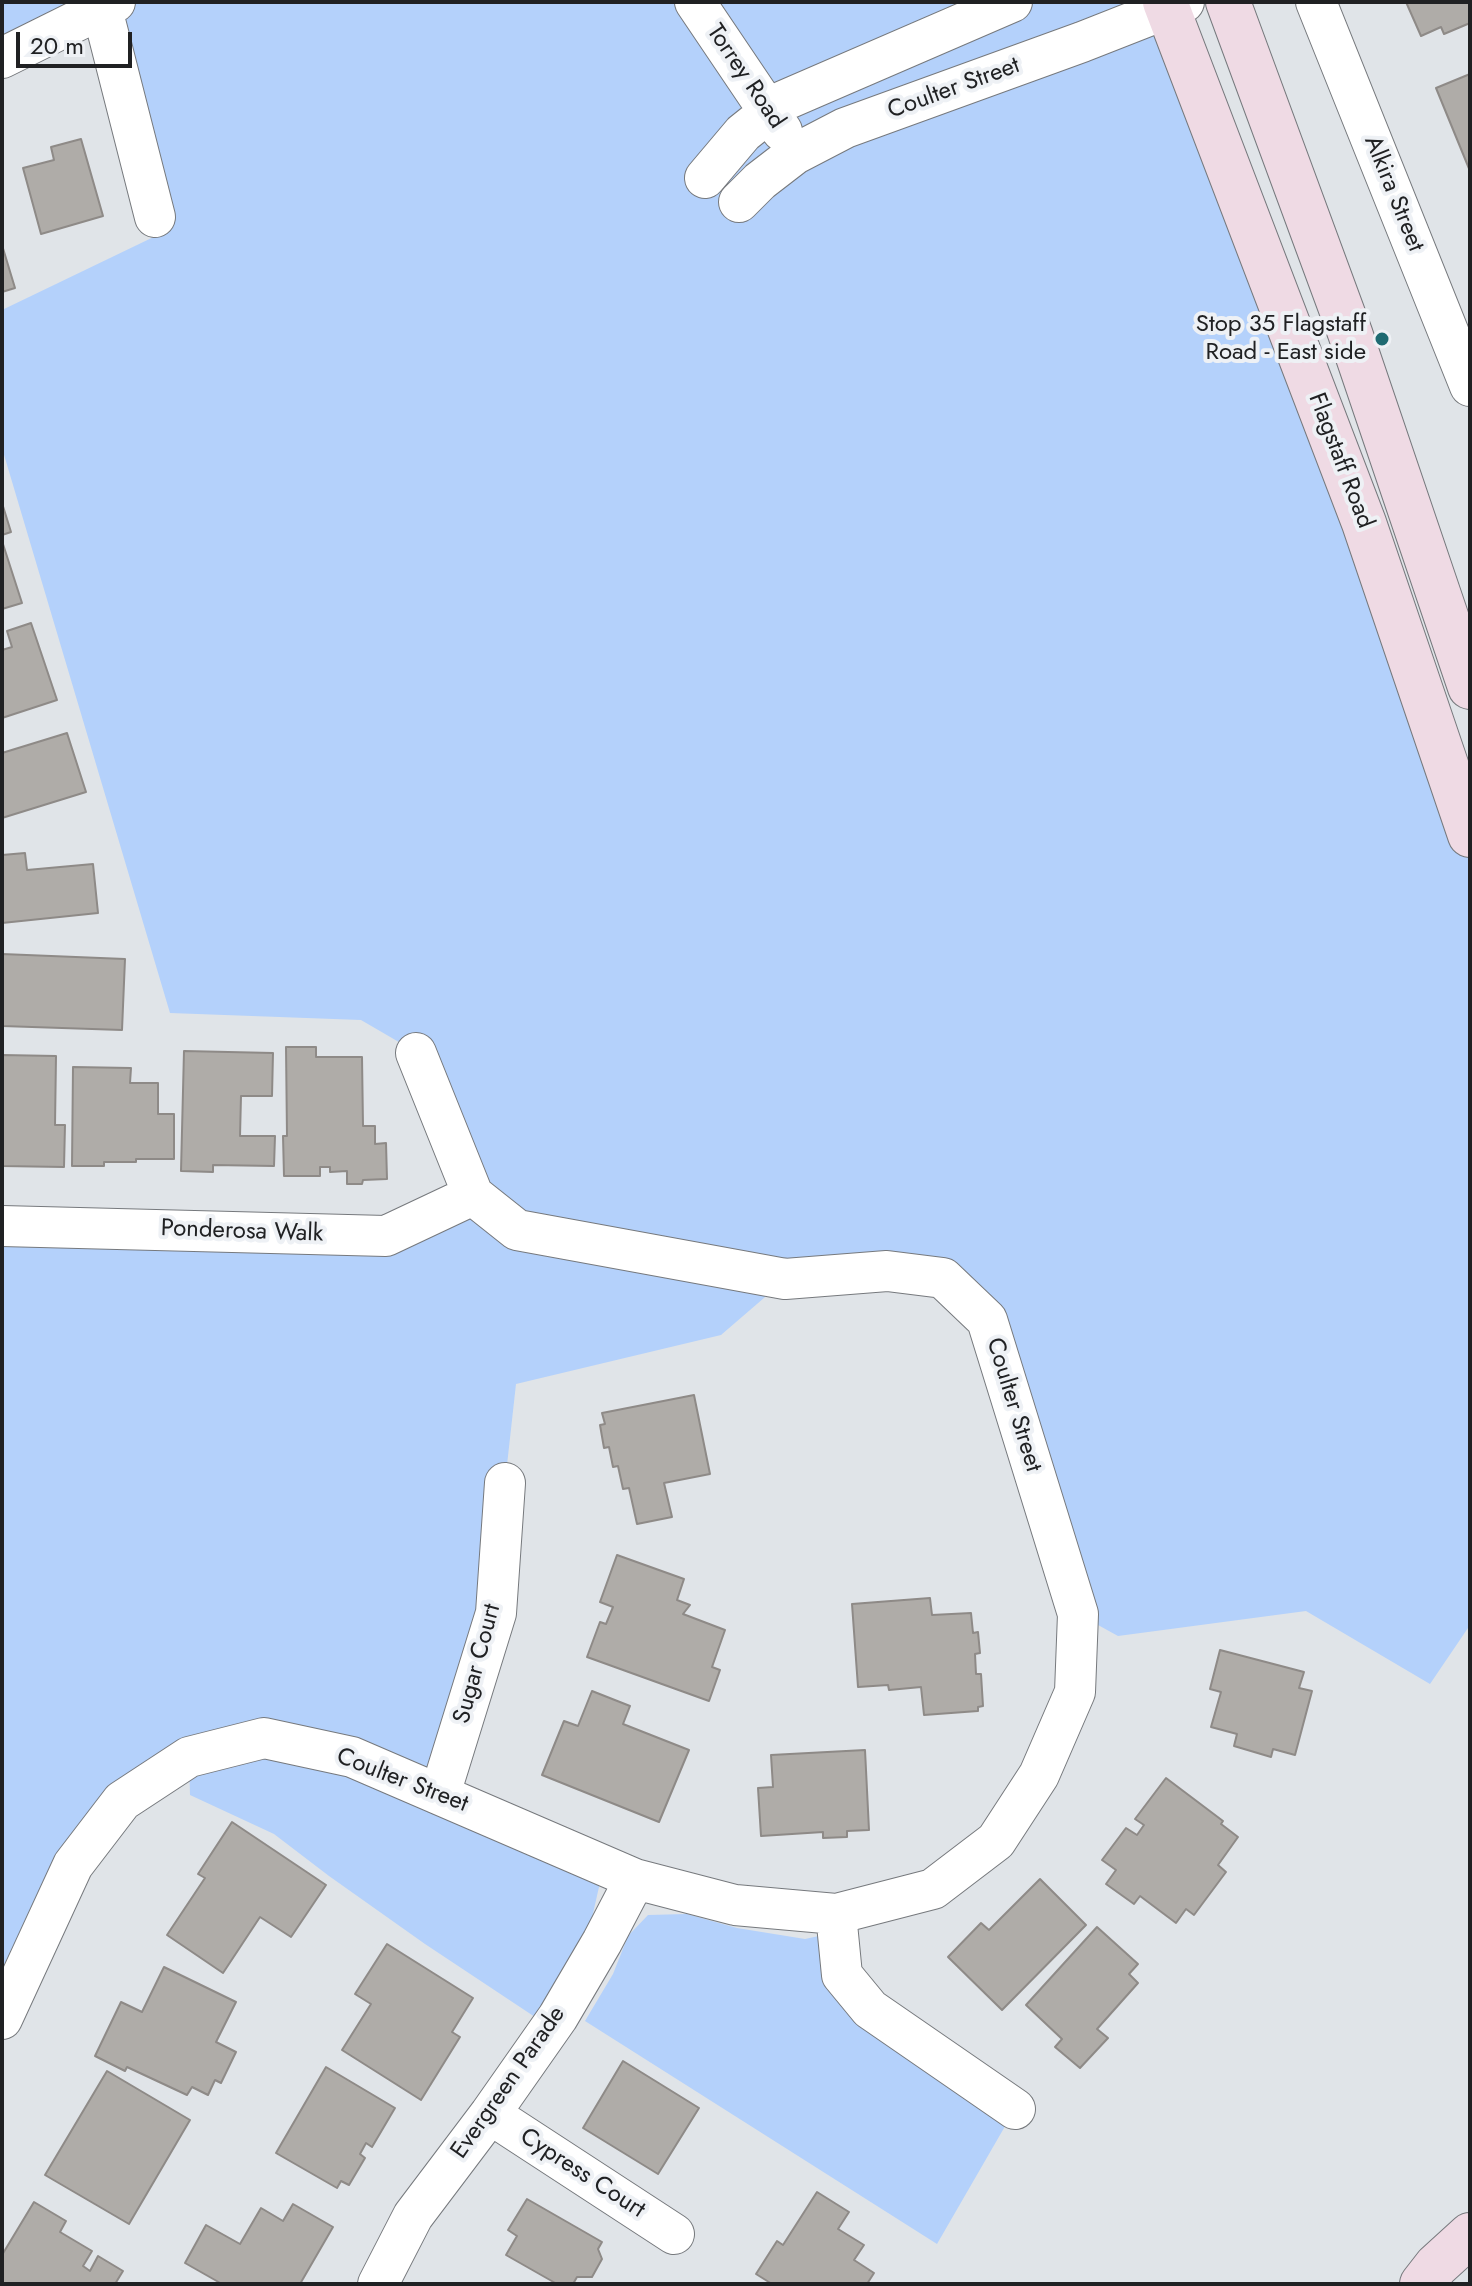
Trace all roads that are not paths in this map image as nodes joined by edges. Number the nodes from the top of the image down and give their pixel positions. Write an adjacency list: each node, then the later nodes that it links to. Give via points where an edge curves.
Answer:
1 (695, 2): 8 (street, Torrey Road)
2 (1012, 2): 8 (street, via 803,90)
3 (1228, 2): 14 (main road, Flagstaff Road, via 1350,333)
4 (1316, 2): 13 (street, Alkira Street)
5 (1173, 4): 9 (street, Coulter Street, via 1068,48 845,128); 15 (main road, Flagstaff Road, via 1364,523)
6 (109, 5): 7 (street); 12 (street)
7 (2, 58)
8 (769, 110): 9 (street, Torrey Road); 10 (street)
9 (795, 154): 11 (street, Coulter Street)
10 (705, 178)
11 (739, 202)
12 (155, 217)
13 (1470, 386)
14 (1470, 687)
15 (1470, 835)
16 (416, 1053): 17 (street, Coulter Street)
17 (473, 1195): 18 (street, Ponderosa Walk, via 386,1236); 22 (street, Coulter Street, via 517,1230 785,1279 887,1271 943,1278 987,1320 1078,1614 1075,1692 1039,1775 996,1841 933,1889)
18 (2, 1226)
19 (505, 1483): 20 (street, Sugar Court, via 496,1613)
20 (440, 1794): 21 (street, Coulter Street); 23 (street, Coulter Street, via 352,1757 264,1738 189,1757 122,1801 73,1865)
21 (635, 1879): 22 (street, Coulter Street, via 735,1905); 25 (street, Evergreen Parade, via 558,2017)
22 (836, 1914): 24 (street, via 842,1975 870,2009)
23 (2, 2019)
24 (1015, 2109)
25 (490, 2114): 26 (street, Cypress Court); 29 (street, Evergreen Parade, via 413,2216)
26 (674, 2234)
27 (1470, 2235): 30 (main road)
28 (1470, 2271): 31 (main road)
29 (378, 2284)
30 (1422, 2284)
31 (1444, 2284)

